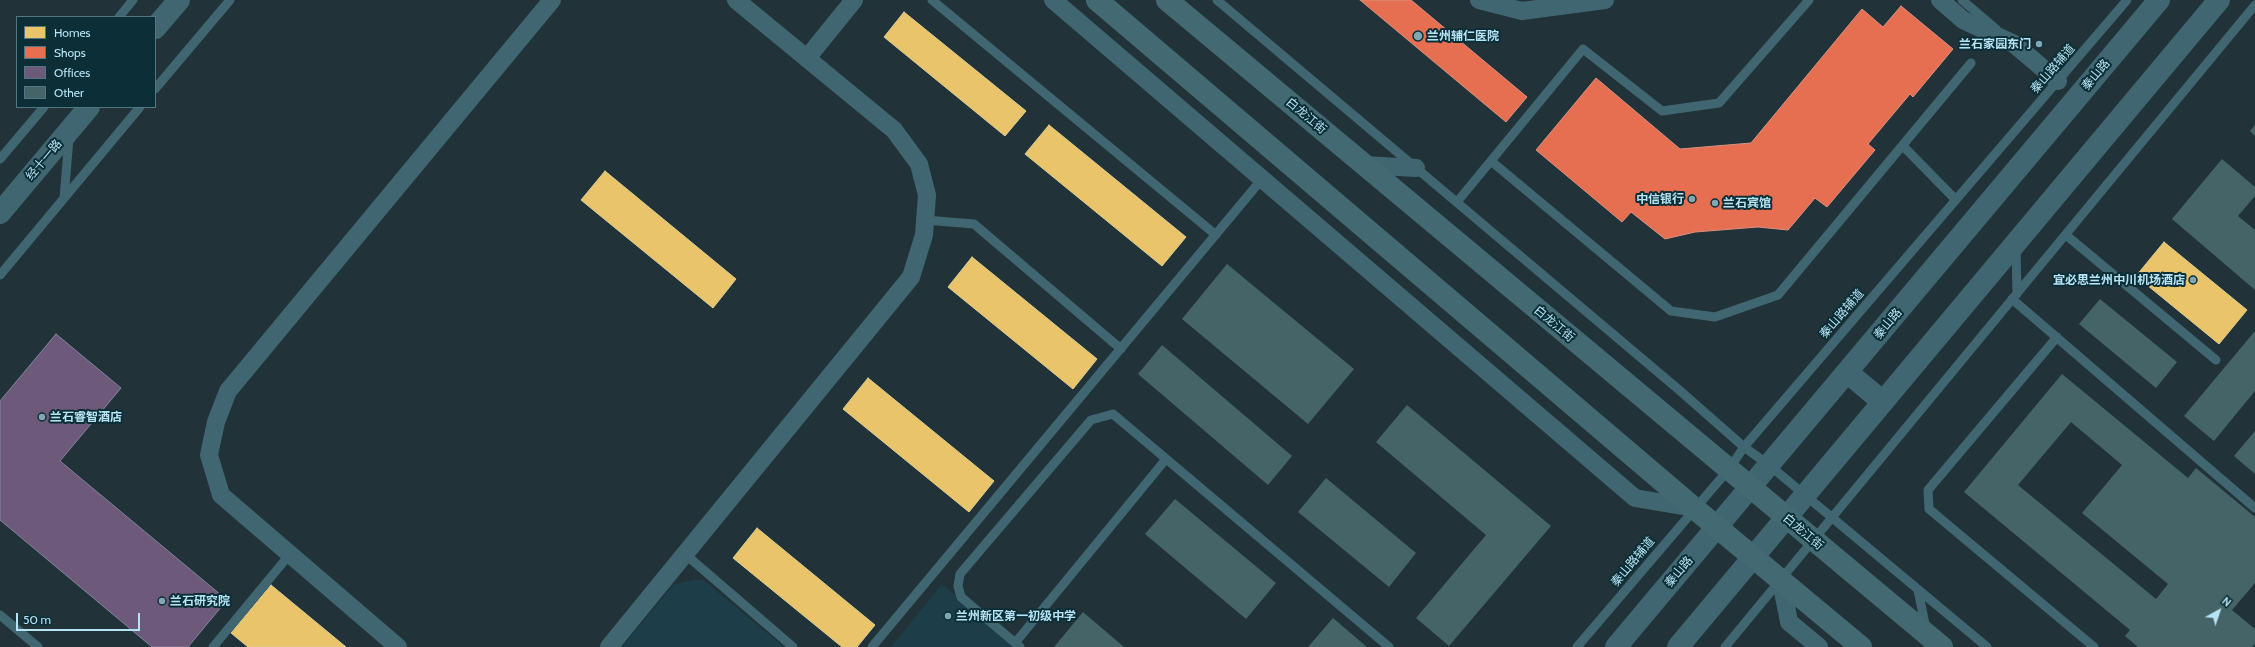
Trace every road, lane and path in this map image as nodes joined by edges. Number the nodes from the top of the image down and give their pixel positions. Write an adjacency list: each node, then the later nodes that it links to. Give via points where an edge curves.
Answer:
1 (133, 0): 21 (lane)
2 (179, 0): 22 (street)
3 (230, 0): 27 (lane)
4 (552, 0): 65 (street, via 228,391 216,422 209,455 221,495)
5 (736, 0): 24 (street)
6 (854, 0): 24 (street)
7 (932, 0): 43 (lane)
8 (1053, 0): 37 (street)
9 (1097, 0): 59 (main road)
10 (1167, 0): 35 (main road, 白龙江街)
11 (1217, 0): 36 (lane)
12 (1479, 0): 13 (street, via 1522,11)
13 (1605, 0)
14 (1809, 0): 34 (lane, via 1719,103 1662,111 1583,49)
15 (1940, 0): 23 (street, via 1963,20)
16 (1962, 0): 23 (lane)
17 (2128, 0): 26 (lane, 秦山路辅道)
18 (2159, 0): 51 (street, 秦山路)
19 (2219, 0): 45 (street)
20 (2255, 5): 44 (lane)
21 (120, 16)
22 (156, 27)
23 (2014, 44): 26 (street)
24 (807, 58): 42 (street, via 894,130 919,164 927,195)
25 (1971, 63): 32 (lane)
26 (2058, 81): 39 (lane, 秦山路辅道)
27 (156, 89)
28 (43, 108): 33 (lane)
29 (88, 108): 31 (street, 经十一路)
30 (139, 108): 38 (lane)
31 (70, 130): 38 (lane); 41 (street, 经十一路)
32 (1904, 146): 34 (lane, via 1778,295 1715,317 1671,311); 39 (lane)
33 (0, 159)
34 (1491, 161): 40 (lane)
35 (1364, 165): 36 (street); 56 (main road, 白龙江街)
36 (1416, 168): 40 (lane)
37 (1262, 179): 43 (lane); 59 (street, via 1634,498)
38 (64, 198): 46 (lane)
39 (1956, 200): 53 (lane, 秦山路辅道)
40 (1457, 202): 53 (lane)
41 (0, 213)
42 (925, 220): 49 (lane, via 974,224); 66 (street, via 924,235 911,277)
43 (1216, 235): 49 (lane)
44 (2066, 235): 47 (lane); 50 (lane)
45 (2016, 242): 47 (lane); 52 (street)
46 (0, 274)
47 (2015, 296): 48 (lane); 62 (lane)
48 (2057, 337): 60 (lane); 71 (lane, via 1928,490 1929,509)
49 (1121, 349): 79 (lane)
50 (2216, 360)
51 (1847, 372): 52 (street); 55 (street, 秦山路)
52 (1883, 402): 58 (street)
53 (1744, 447): 55 (lane); 56 (lane, 秦山路辅道)
54 (1166, 459): 74 (lane); 74 (lane, via 1113,414 1091,420 960,574 958,586 961,597); 80 (lane)
55 (1770, 465): 57 (street, 秦山路); 58 (lane)
56 (1728, 469): 57 (main road, 白龙江街); 59 (lane, 秦山路辅道)
57 (1751, 488): 61 (main road, 白龙江街); 63 (street, 秦山路)
58 (1805, 495): 61 (street); 62 (lane)
59 (1694, 508): 63 (main road); 81 (lane, 秦山路辅道)
60 (2255, 508)
61 (1786, 518): 64 (main road, 白龙江街); 67 (street)
62 (1832, 518): 64 (lane); 69 (lane)
63 (1717, 528): 67 (main road); 82 (street, 秦山路)
64 (1814, 540): 68 (lane); 72 (main road, 白龙江街)
65 (290, 554): 73 (street); 76 (lane)
66 (685, 554): 77 (street); 78 (lane)
67 (1753, 557): 68 (main road); 83 (street)
68 (1781, 581): 84 (lane); 85 (street, via 1790,622); 86 (main road)
69 (1918, 590): 72 (lane); 87 (lane)
70 (0, 615): 75 (lane)
71 (2084, 640): 88 (lane); 89 (lane)
72 (1935, 641)
73 (388, 644)
74 (1018, 645)
75 (38, 647)
76 (213, 647)
77 (609, 647)
78 (793, 647)
79 (872, 647)
80 (1389, 647)
81 (1578, 647)
82 (1616, 647)
83 (1678, 647)
84 (1725, 647)
85 (1819, 647)
86 (1861, 647)
87 (1987, 647)
88 (2078, 647)
89 (2094, 647)

